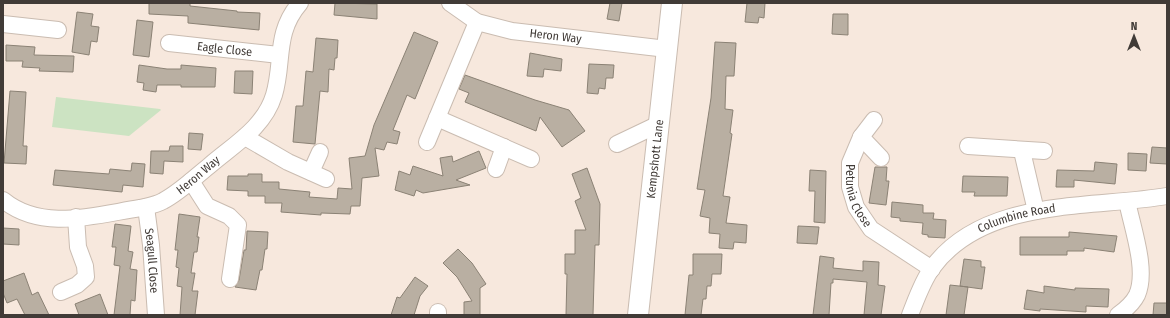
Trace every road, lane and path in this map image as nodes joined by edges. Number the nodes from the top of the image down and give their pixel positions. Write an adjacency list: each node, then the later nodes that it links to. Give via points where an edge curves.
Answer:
1 (300, 3): 9 (street, Heron Way, via 286,27)
2 (450, 3): 4 (street, Heron Way)
3 (672, 3): 8 (street, Kempshott Lane)
4 (477, 22): 8 (street, Heron Way, via 524,33); 10 (street)
5 (3, 24): 6 (street)
6 (58, 30)
7 (169, 43): 9 (street, Eagle Close)
8 (667, 49): 12 (street, Kempshott Lane)
9 (279, 55): 13 (street, Heron Way, via 276,88 271,103 258,124)
10 (437, 118): 15 (street); 18 (street)
11 (874, 120): 14 (street, Petunia Close)
12 (659, 124): 16 (street); 38 (street, Kempshott Lane)
13 (245, 137): 25 (street); 27 (street, Heron Way)
14 (861, 137): 22 (street, Petunia Close); 34 (street, Petunia Close, via 850,163 850,187 856,207 871,229)
15 (427, 142)
16 (617, 144)
17 (968, 146): 19 (street)
18 (504, 147): 23 (street); 24 (street)
19 (1022, 151): 20 (street); 32 (street)
20 (1044, 151)
21 (320, 152): 25 (street)
22 (880, 158)
23 (531, 159)
24 (496, 169)
25 (311, 172): 26 (street)
26 (326, 179)
27 (191, 181): 31 (street, Heron Way, via 168,198); 35 (street, via 207,206 229,216 238,225)
28 (1167, 196): 30 (street, Columbine Road)
29 (3, 200): 33 (street, Heron Way, via 19,210 38,217)
30 (1127, 201): 32 (street, Columbine Road, via 1059,206); 40 (street, via 1141,276 1137,295 1128,308)
31 (146, 207): 33 (street, Heron Way); 37 (street, Seagull Close)
32 (1036, 211): 34 (street, Columbine Road, via 979,229 951,247)
33 (76, 218): 36 (street, via 78,248 86,277 77,285)
34 (932, 268): 39 (street, Columbine Road)
35 (230, 279)
36 (61, 292)
37 (156, 315)
38 (638, 315)
39 (910, 315)
40 (1118, 315)

